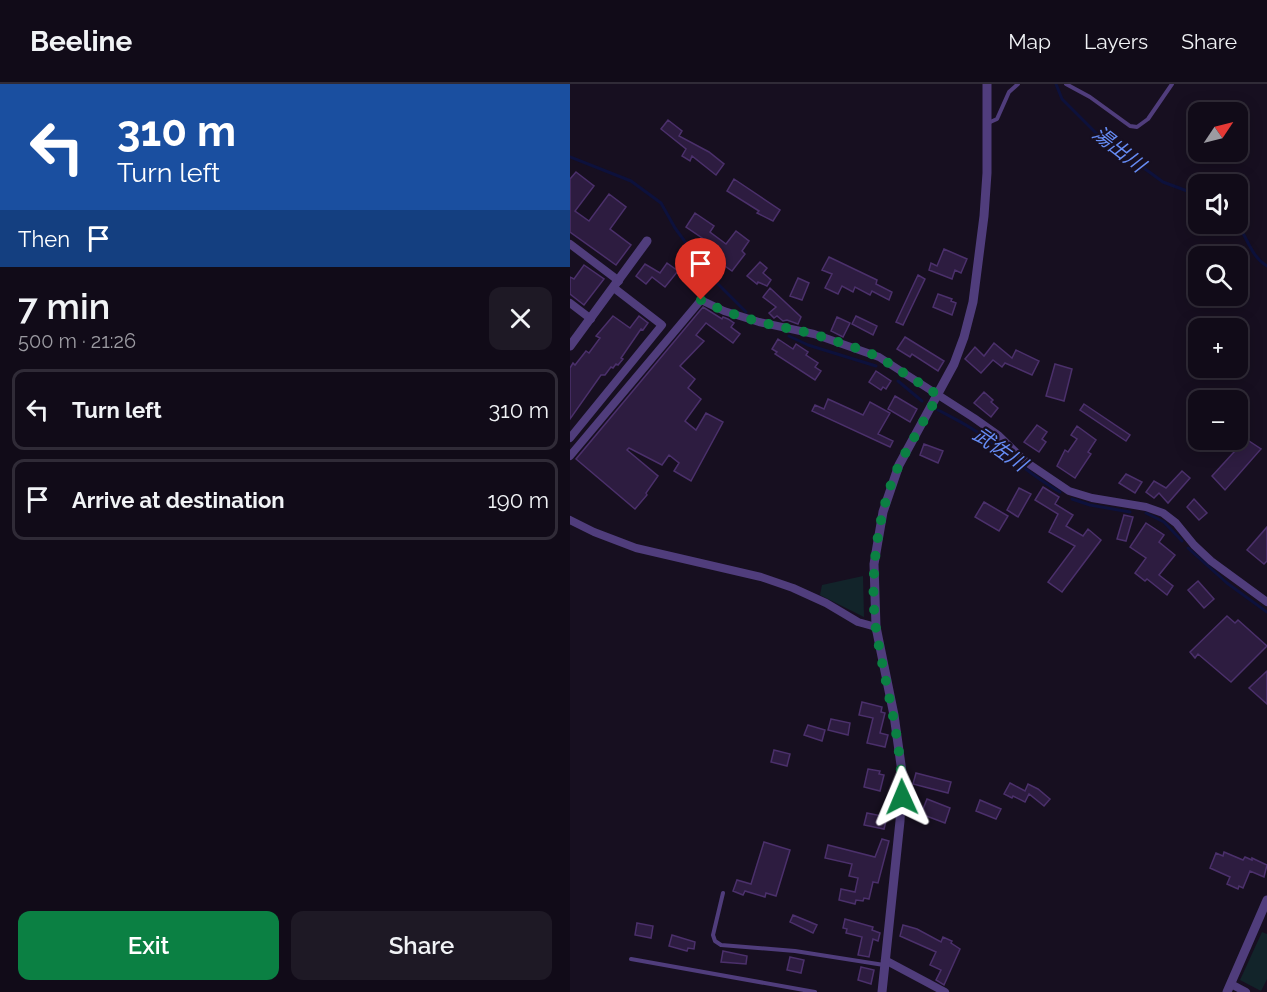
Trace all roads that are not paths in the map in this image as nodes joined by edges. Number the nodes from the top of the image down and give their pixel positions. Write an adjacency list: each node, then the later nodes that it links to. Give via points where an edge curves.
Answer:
1 (987, 84): 5 (street)
2 (1018, 84): 5 (lane, via 1008,92 998,118)
3 (1066, 84): 4 (lane, via 1137,127 1148,119)
4 (1172, 84)
5 (988, 124): 12 (street, via 984,216 973,302 964,338)
6 (647, 241): 8 (street)
7 (570, 244): 8 (street)
8 (617, 284): 10 (street); 13 (street, via 662,325)
9 (570, 303): 10 (street)
10 (591, 319): 11 (street)
11 (570, 346)
12 (938, 395): 14 (street, via 879,357 814,334 724,311 701,300); 16 (street, via 1069,490 1163,513 1211,561); 17 (street, via 899,465 883,512 874,564)
13 (570, 438)
14 (570, 456)
15 (570, 520): 17 (street, via 636,548 793,588 858,622)
16 (1267, 602)
17 (876, 627): 21 (street, via 902,772)
18 (723, 893): 21 (lane, via 713,935 721,945)
19 (1267, 900): 22 (street)
20 (631, 959): 23 (lane)
21 (884, 963): 24 (street); 25 (street)
22 (1229, 988): 26 (street)
23 (815, 992)
24 (882, 992)
25 (945, 992)
26 (1246, 992)

